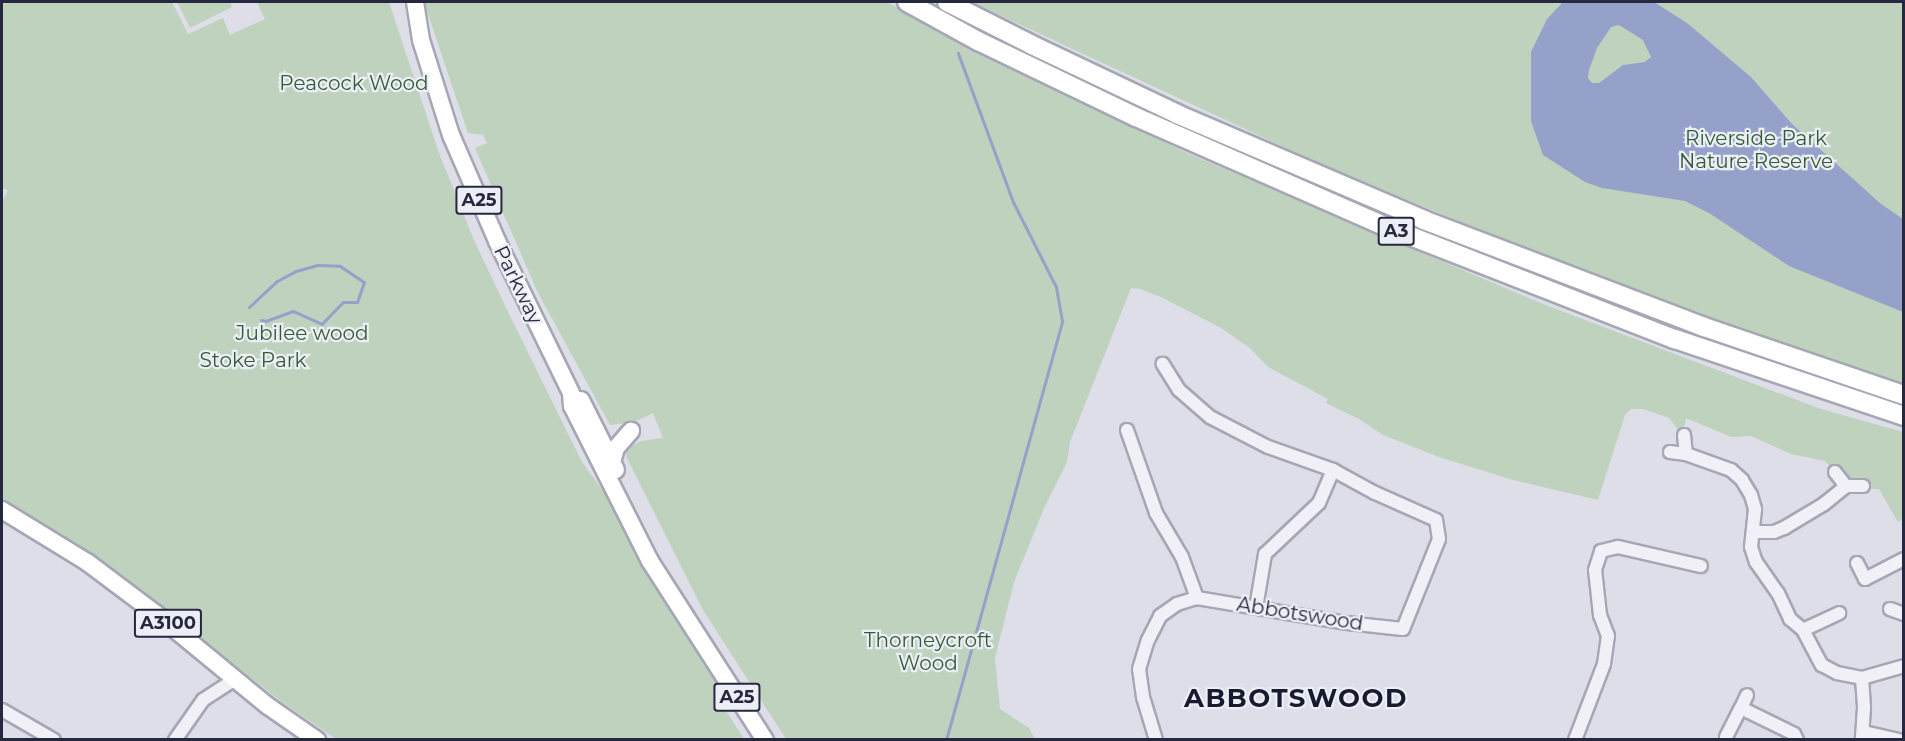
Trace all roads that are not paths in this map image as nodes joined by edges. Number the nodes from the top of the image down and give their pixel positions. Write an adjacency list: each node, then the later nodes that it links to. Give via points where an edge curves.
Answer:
1 (406, 2): 5 (main road, Parkway / A25)
2 (415, 2): 5 (main road, Parkway / A25)
3 (907, 2): 9 (highway, A3, via 1136,117 1377,223 1675,339)
4 (947, 2): 8 (highway, A3, via 1177,114 1424,220 1694,324)
5 (421, 40): 7 (main road, Parkway / A25, via 462,163)
6 (1162, 364): 16 (street, via 1179,390 1210,417 1268,447)
7 (571, 393): 15 (main road, Parkway / A25, via 582,401); 31 (main road, Parkway / A25, via 572,406 650,561)
8 (1904, 395)
9 (1904, 416)
10 (1126, 430): 25 (street, via 1156,513 1182,556)
11 (631, 431): 15 (main road, via 619,443)
12 (1684, 435): 14 (street)
13 (1670, 452): 14 (street)
14 (1686, 454): 21 (street, via 1731,470 1742,480 1755,509)
15 (612, 462): 31 (main road, Parkway / A25)
16 (1333, 470): 26 (street, via 1319,503 1265,555); 26 (street, Abbotswood, via 1436,520 1439,539 1403,628)
17 (1835, 472): 18 (street)
18 (1846, 486): 19 (street); 21 (street, via 1784,528)
19 (1863, 486)
20 (2, 510): 34 (main road, A3100, via 87,562)
21 (1753, 532): 30 (street, via 1751,547 1756,562 1790,618)
22 (1903, 559): 23 (street, via 1865,579)
23 (1857, 563)
24 (1701, 566): 45 (street, via 1618,547 1601,551 1595,570 1600,615 1608,636 1604,664)
25 (1197, 598): 26 (street, Abbotswood); 44 (street, via 1160,616 1139,669)
26 (1256, 608)
27 (1890, 609): 29 (street)
28 (1839, 613): 30 (street)
29 (1903, 615)
30 (1803, 630): 33 (street, via 1822,665)
31 (709, 653): 43 (main road, Parkway / A25)
32 (1904, 666): 33 (street)
33 (1862, 678): 38 (street)
34 (235, 679): 39 (main road, A3100); 42 (street, via 203,700)
35 (1748, 696): 36 (street)
36 (1741, 708): 40 (street); 46 (street, via 1794,734)
37 (2, 710): 41 (street)
38 (1863, 736): 47 (street)
39 (306, 737)
40 (1726, 737)
41 (54, 740)
42 (175, 740)
43 (765, 740)
44 (1156, 740)
45 (1575, 740)
46 (1797, 740)
47 (1899, 740)

